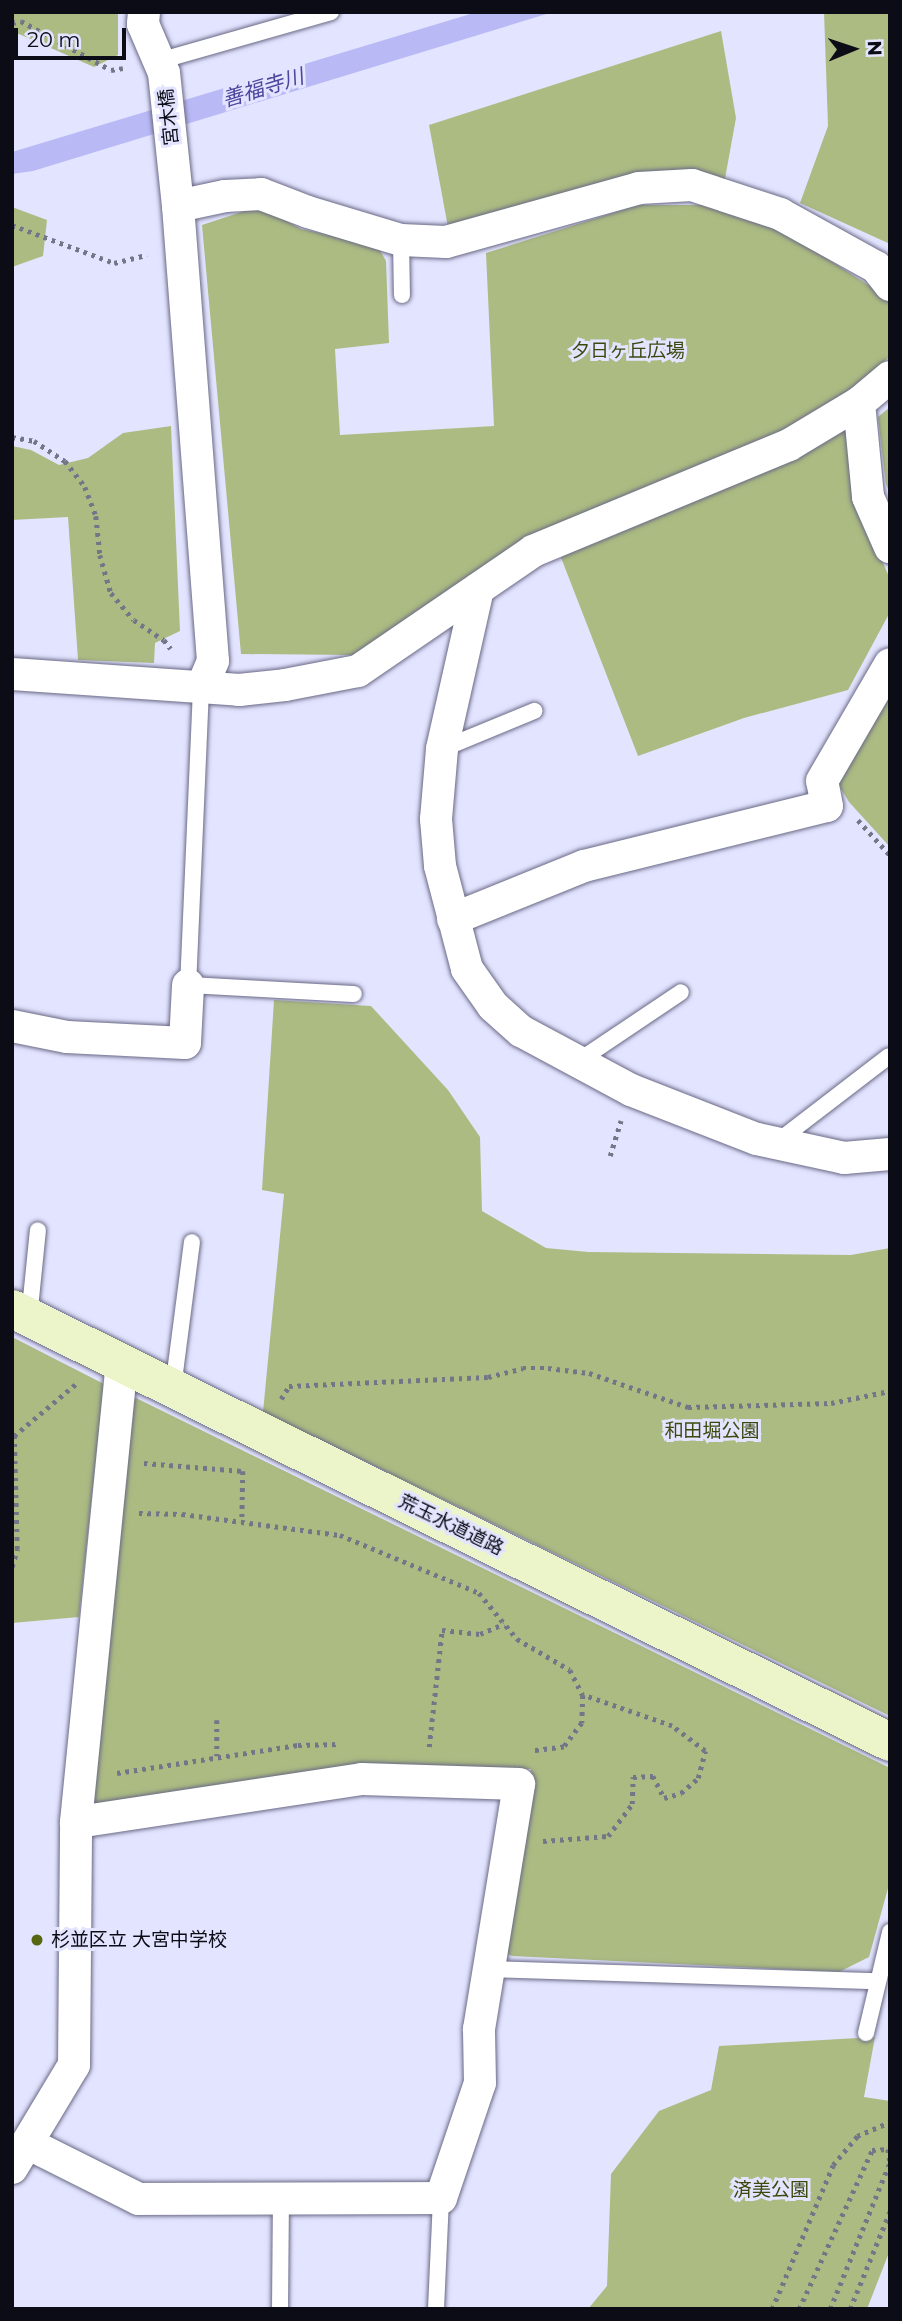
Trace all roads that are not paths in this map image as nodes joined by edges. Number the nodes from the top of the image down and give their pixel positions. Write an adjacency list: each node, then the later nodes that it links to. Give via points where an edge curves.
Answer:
1 (144, 12): 3 (street, 宮木橋, via 142,24)
2 (331, 12): 3 (lane)
3 (161, 67): 4 (street, 宮木橋)
4 (178, 206): 5 (street, via 261,194); 14 (street, 宮木橋, via 213,661)
5 (401, 240): 6 (street, via 446,242 639,188 692,185 780,214 876,267); 7 (lane)
6 (890, 285)
7 (402, 295)
8 (890, 377): 9 (street)
9 (859, 402): 10 (street, via 867,497); 11 (street, via 789,445 533,551)
10 (890, 547)
11 (478, 589): 14 (street, via 358,671 285,685); 16 (street)
12 (890, 664): 17 (street, via 822,781 827,806 584,866)
13 (12, 674): 14 (street)
14 (201, 689): 18 (lane)
15 (534, 712): 16 (lane)
16 (442, 749): 17 (street, via 436,819 440,866)
17 (453, 919): 23 (street, via 467,969 493,1006 521,1031)
18 (188, 985): 20 (lane); 21 (street, via 185,1043 67,1037)
19 (681, 992): 23 (lane)
20 (354, 994)
21 (12, 1026)
22 (889, 1056): 24 (lane)
23 (577, 1062): 24 (street, via 631,1090)
24 (775, 1144): 25 (street, via 844,1158)
25 (890, 1154)
26 (38, 1230): 28 (lane)
27 (192, 1242): 30 (lane)
28 (21, 1314): 29 (main road, 荒玉水道道路)
29 (122, 1361): 30 (main road, 荒玉水道道路); 32 (street)
30 (173, 1388): 31 (main road, 荒玉水道道路)
31 (890, 1741)
32 (76, 1822): 34 (street, via 362,1779 519,1784); 37 (street, via 74,2065)
33 (890, 1932): 35 (lane)
34 (488, 1969): 35 (lane); 39 (street, via 478,2029 480,2083)
35 (877, 1981): 36 (lane)
36 (866, 2033)
37 (21, 2156): 38 (street, via 139,2199)
38 (281, 2198): 39 (street); 40 (lane)
39 (441, 2199): 41 (lane)
40 (280, 2309)
41 (436, 2309)

